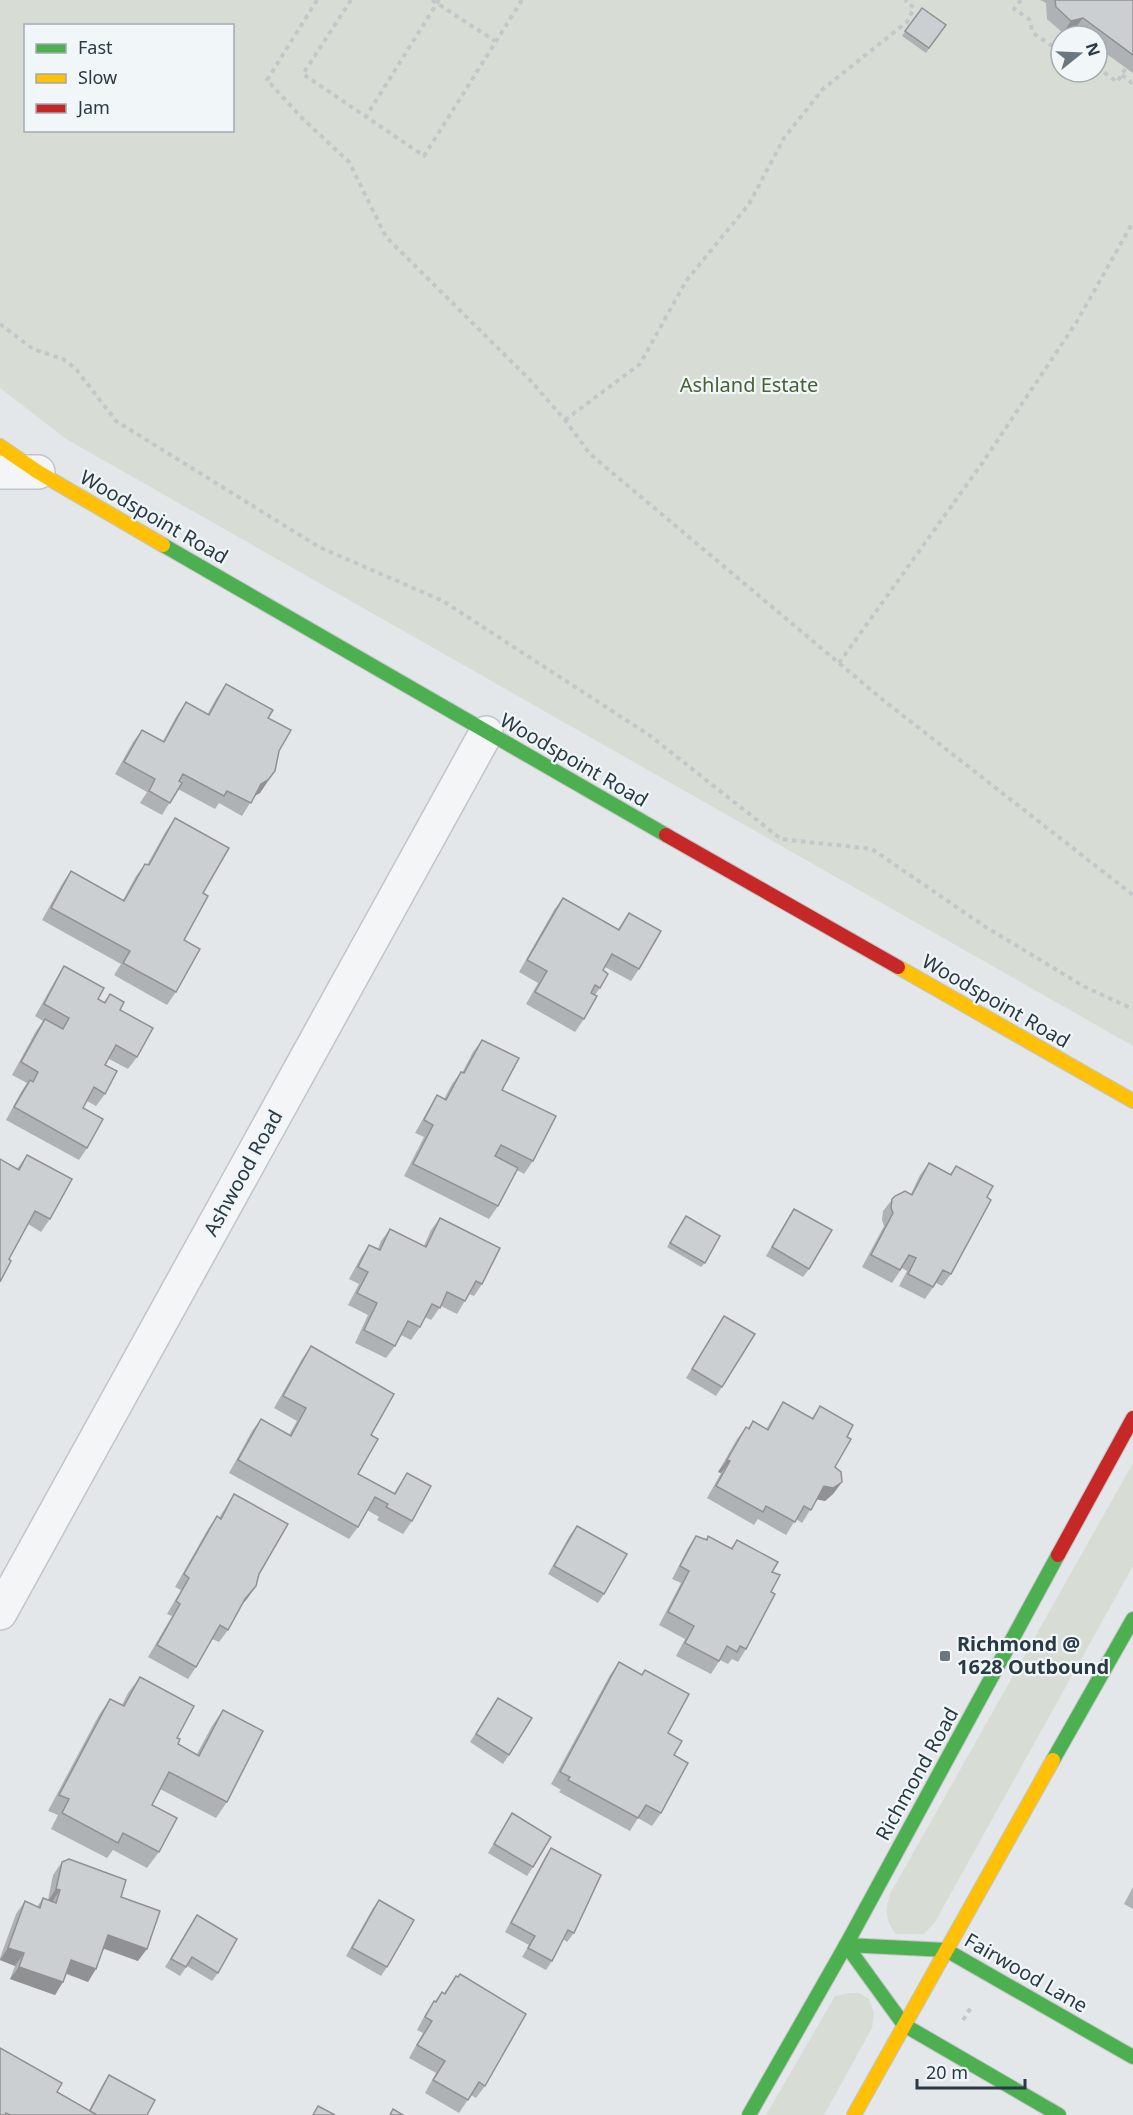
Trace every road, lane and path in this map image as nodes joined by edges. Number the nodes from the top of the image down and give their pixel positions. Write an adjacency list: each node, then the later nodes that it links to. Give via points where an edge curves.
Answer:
1 (317, 0): 17 (path, via 267,80 349,162 386,237)
2 (351, 0): 14 (path, via 303,74)
3 (432, 0): 7 (path)
4 (522, 0): 8 (path)
5 (905, 0): 17 (path, via 914,8 907,22 823,89 784,138 749,204 686,281 640,364)
6 (1020, 0): 9 (path, via 1014,9 1029,19 1032,33)
7 (438, 2): 8 (path); 14 (path)
8 (495, 40): 14 (path, via 424,156)
9 (1049, 44)
10 (1126, 68): 11 (path)
11 (1122, 75): 12 (path, via 1117,82); 13 (path)
12 (1109, 76)
13 (1133, 84)
14 (365, 118)
15 (1133, 222): 22 (path, via 1069,333 983,462)
16 (0, 324): 25 (path, via 33,349 63,359 75,368 116,421 319,547 443,601 649,735 781,839 872,849 984,926 1085,987)
17 (565, 420): 22 (path, via 590,454)
18 (0, 433): 21 (street)
19 (0, 446): 21 (street, Woodspoint Road)
20 (0, 472): 21 (street)
21 (38, 472): 23 (street, Woodspoint Road)
22 (839, 663): 24 (path)
23 (486, 733): 26 (street, Woodspoint Road); 28 (street, Ashwood Road)
24 (1133, 895)
25 (1133, 1009)
26 (1133, 1101)
27 (1133, 1418): 30 (street, Richmond Road)
28 (0, 1613)
29 (1133, 1619): 31 (street)
30 (846, 1945): 31 (street, Fairwood Lane); 34 (street); 36 (street, Richmond Road)
31 (946, 1950): 34 (street); 35 (street, Fairwood Lane)
32 (973, 2004): 33 (path)
33 (963, 2021)
34 (904, 2025): 37 (street); 38 (street)
35 (1133, 2057)
36 (749, 2115)
37 (854, 2115)
38 (1059, 2115)

